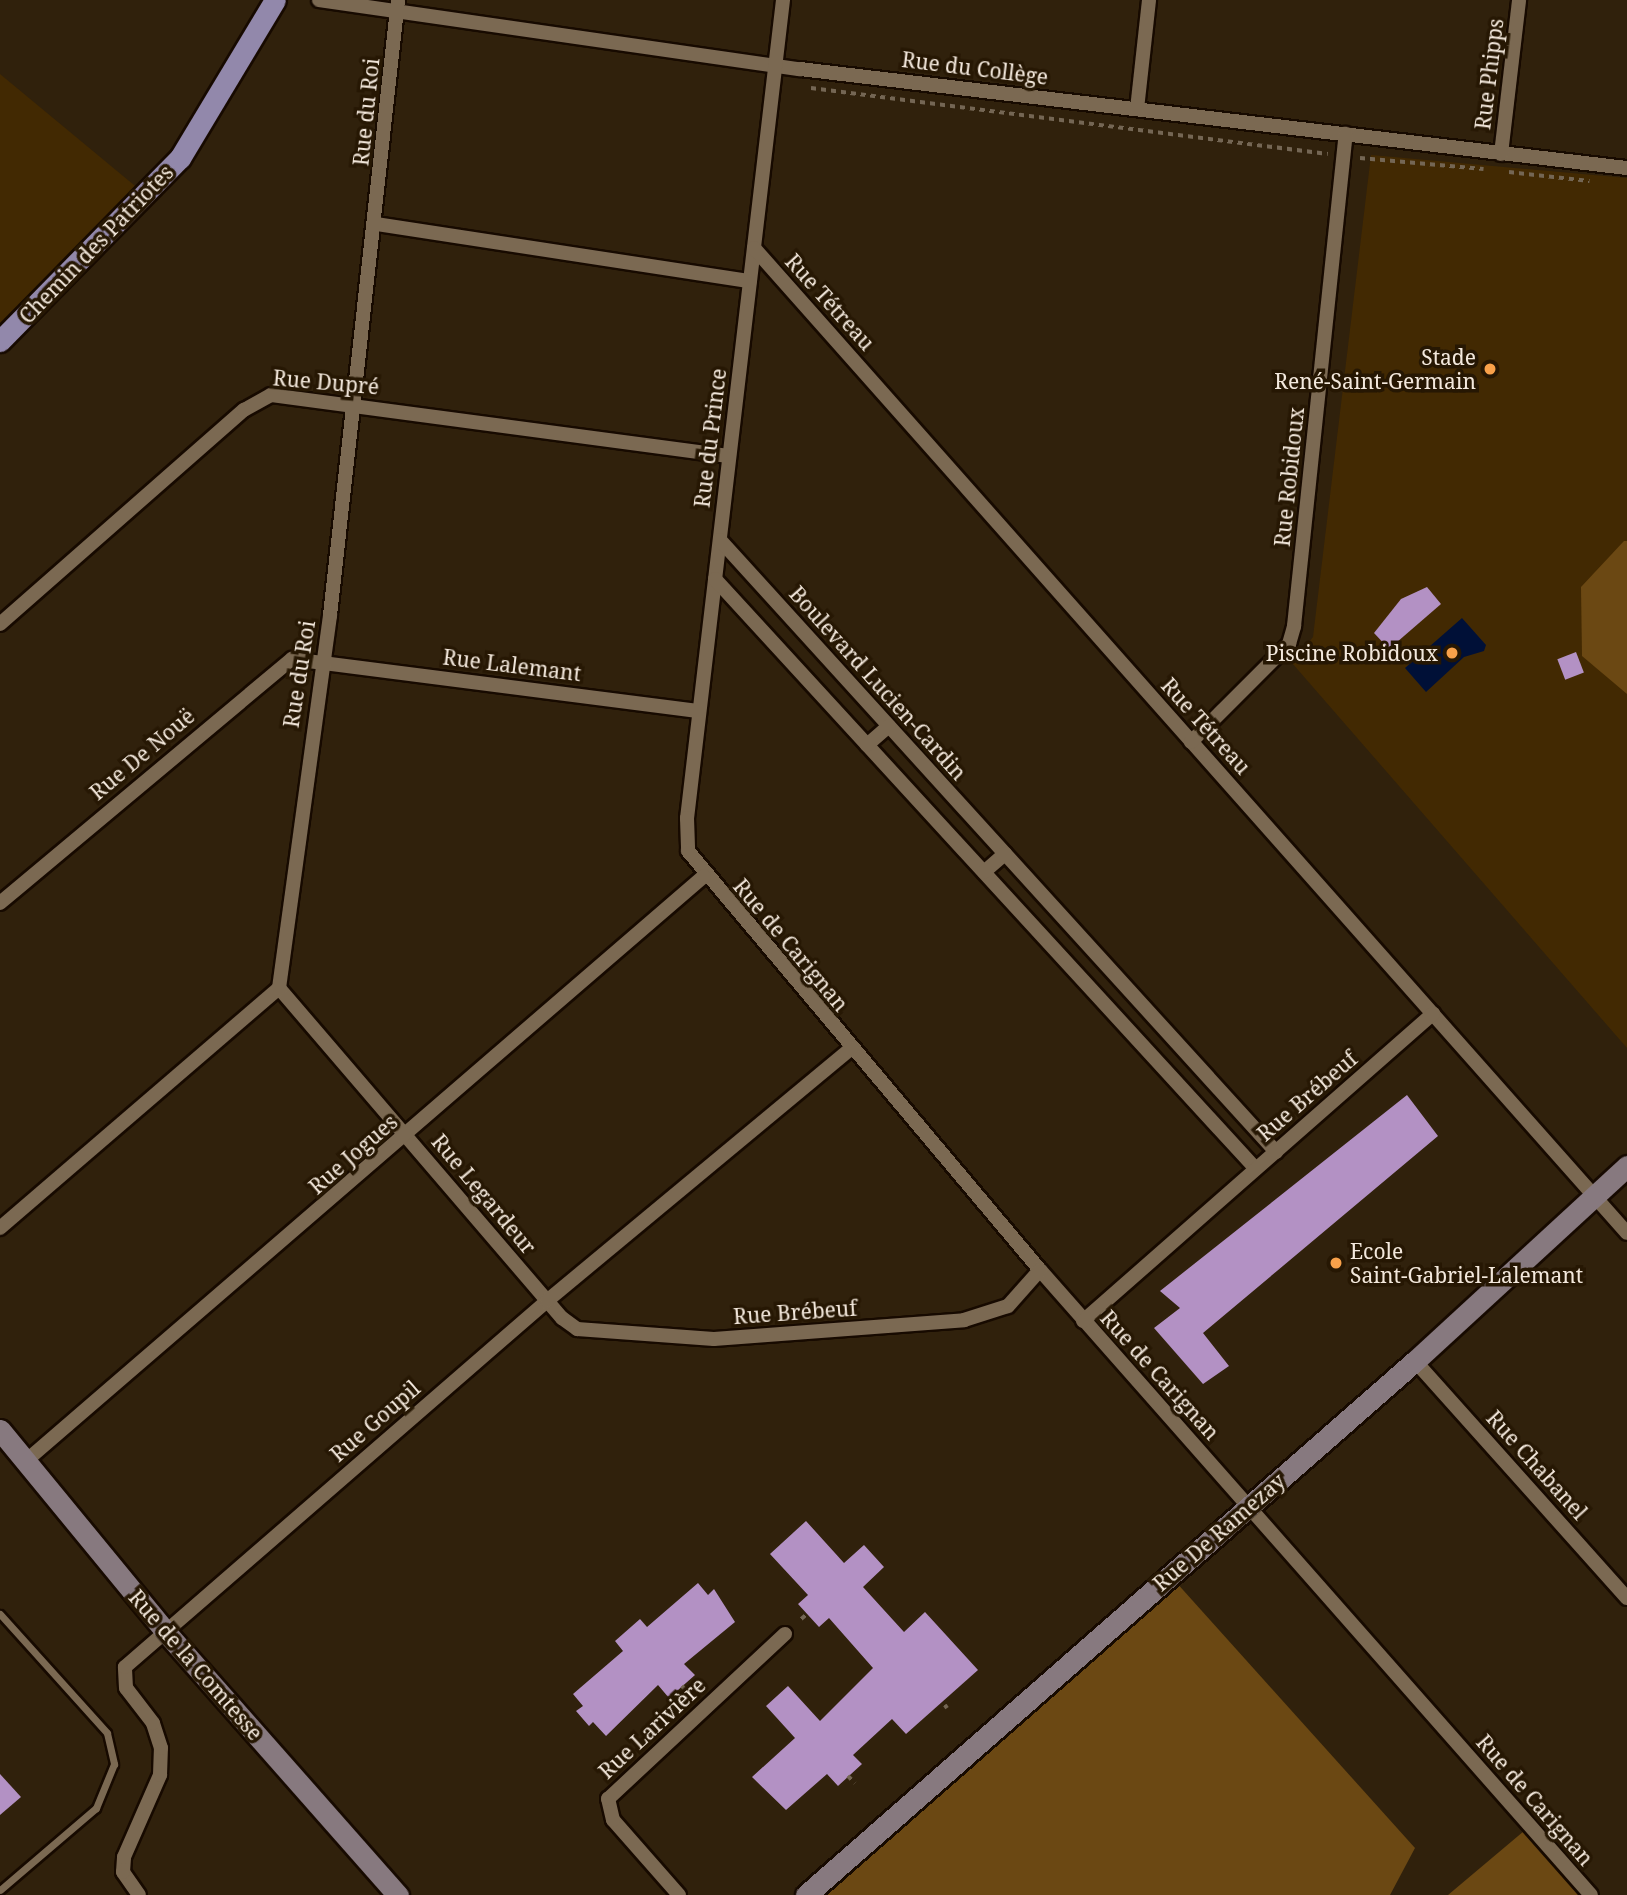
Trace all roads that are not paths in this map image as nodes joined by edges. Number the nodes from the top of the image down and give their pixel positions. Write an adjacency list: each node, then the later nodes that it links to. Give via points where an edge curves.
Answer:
1 (275, 0): 15 (main road, Chemin des Patriotes, via 180,158)
2 (319, 0): 6 (street, Rue du Collège)
3 (783, 0): 7 (street, Rue du Prince)
4 (1149, 0): 8 (street)
5 (1519, 0): 10 (street, Rue Phipps)
6 (398, 6): 7 (street, Rue du Collège); 12 (street, Rue du Roi)
7 (775, 64): 8 (street, Rue du Collège); 13 (street, Rue du Prince)
8 (1137, 109): 9 (street, Rue du Collège)
9 (1346, 134): 10 (street, Rue du Collège); 24 (street, Rue Robidoux, via 1294,626 1289,644)
10 (1501, 153): 11 (street, Rue du Collège)
11 (1627, 168)
12 (376, 224): 14 (street); 16 (street, Rue du Roi)
13 (754, 248): 14 (street, Rue du Prince); 24 (street, Rue Tétreau)
14 (750, 281): 17 (street, Rue du Prince)
15 (0, 341)
16 (355, 404): 17 (street, Rue Dupré); 20 (street, Rue Dupré, via 262,397); 21 (street, Rue du Roi)
17 (729, 456): 18 (street, Rue du Prince)
18 (719, 540): 19 (street, Rue du Prince); 23 (street, Boulevard Lucien-Cardin)
19 (715, 579): 22 (street, Rue du Prince); 25 (street)
20 (0, 624)
21 (319, 661): 22 (street, Rue Lalemant); 29 (street, Rue De Nouë, via 292,659 281,664); 30 (street, Rue du Roi)
22 (699, 711): 28 (street, Rue du Prince, via 687,818 688,851)
23 (889, 726): 25 (street); 26 (street, Boulevard Lucien-Cardin)
24 (1191, 742): 32 (street, Rue Tétreau)
25 (867, 745): 27 (street)
26 (1005, 854): 27 (street); 31 (street, Boulevard Lucien-Cardin)
27 (984, 872): 33 (street)
28 (705, 876): 34 (street, Rue de Carignan); 35 (street, Rue Jogues)
29 (0, 903)
30 (279, 988): 35 (street, Rue Legardeur); 40 (street)
31 (1135, 997): 33 (street); 36 (street, Boulevard Lucien-Cardin)
32 (1433, 1014): 36 (street, Rue Brébeuf); 39 (street, Rue Tétreau)
33 (1115, 1015): 38 (street)
34 (851, 1049): 42 (street, Rue de Carignan); 43 (street, Rue Goupil)
35 (407, 1136): 43 (street, Rue Legardeur); 47 (street, Rue Jogues)
36 (1276, 1152): 38 (street, Rue Brébeuf)
37 (1627, 1166): 39 (street, Rue De Ramezay)
38 (1256, 1169): 44 (street, Rue Brébeuf)
39 (1597, 1199): 41 (street, Rue Tétreau); 45 (street, Rue De Ramezay)
40 (0, 1227)
41 (1627, 1233)
42 (1040, 1270): 43 (street, Rue Brébeuf, via 1007,1306 985,1317 714,1339 594,1334 570,1323); 44 (street, Rue de Carignan)
43 (547, 1301): 51 (street, Rue Goupil)
44 (1083, 1321): 48 (street, Rue de Carignan)
45 (1415, 1361): 48 (street, Rue De Ramezay); 49 (street, Rue Chabanel)
46 (0, 1430): 47 (street, Rue de la Comtesse)
47 (27, 1460): 51 (street, Rue de la Comtesse)
48 (1248, 1506): 57 (street, Rue De Ramezay); 58 (street, Rue de Carignan)
49 (1627, 1598)
50 (0, 1614): 53 (lane, via 107,1733 114,1764 96,1808)
51 (164, 1630): 54 (street, Rue Goupil, via 123,1673 126,1688 153,1723 161,1748 160,1775 124,1857 124,1872); 55 (street, Rue de la Comtesse)
52 (785, 1634): 56 (street, Rue Larivière, via 608,1798 613,1820)
53 (0, 1890)
54 (139, 1895)
55 (398, 1895)
56 (679, 1895)
57 (806, 1895)
58 (1591, 1895)

